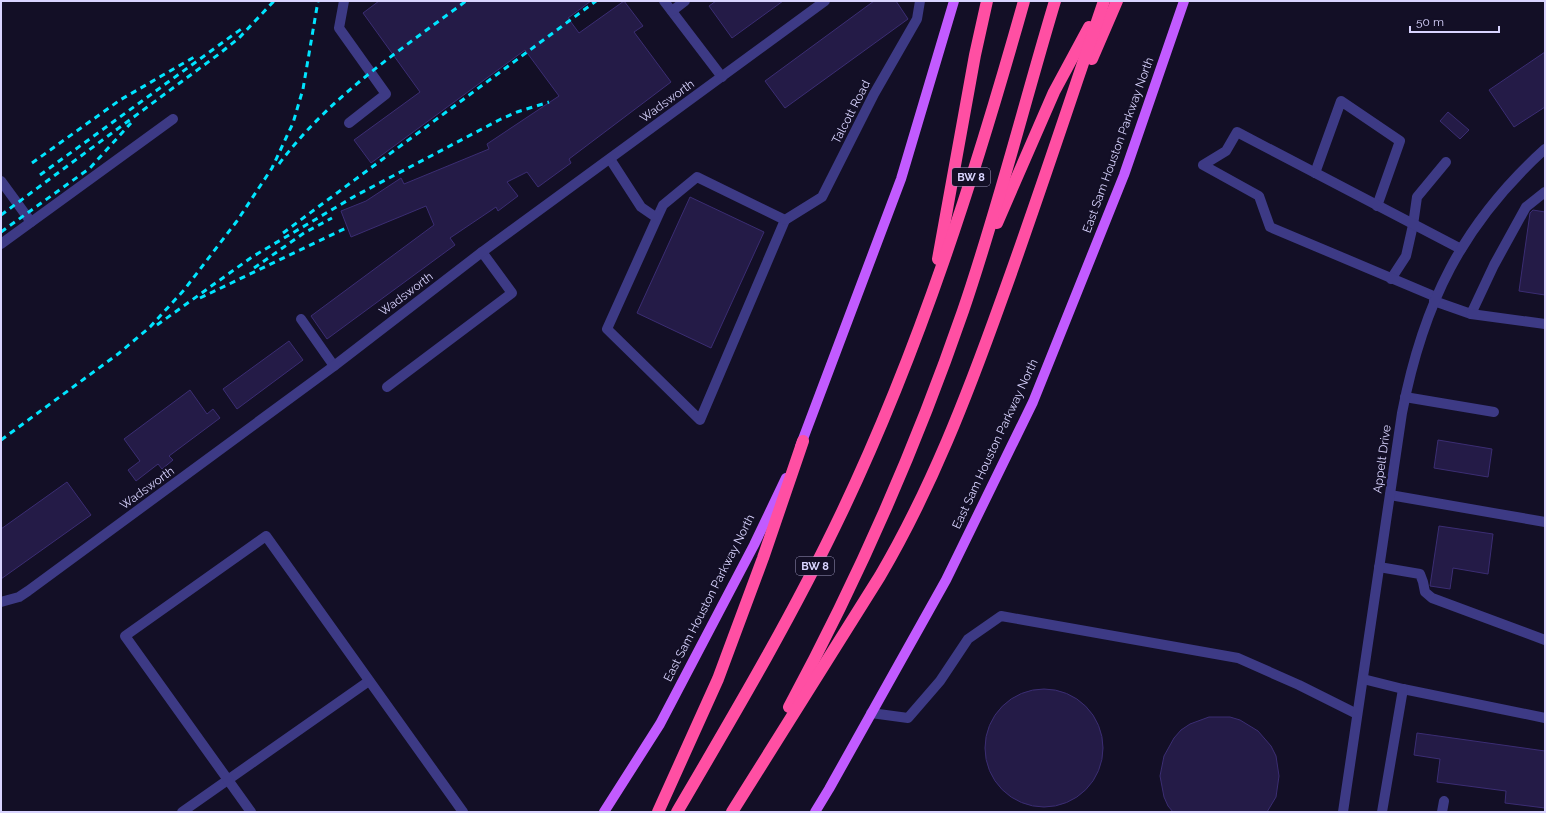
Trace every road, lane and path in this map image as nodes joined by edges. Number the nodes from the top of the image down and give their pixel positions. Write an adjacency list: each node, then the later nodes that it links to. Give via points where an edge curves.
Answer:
1 (344, 1): 16 (street, via 338,28 386,94)
2 (664, 1): 13 (street)
3 (685, 1): 13 (street)
4 (825, 1): 14 (street, Wadsworth)
5 (920, 1): 26 (street, Talcott Road, via 917,19 874,94 822,197)
6 (954, 1): 43 (main road, East Sam Houston Parkway North, via 901,179)
7 (987, 1): 34 (highway)
8 (1024, 1): 34 (highway, BW 8)
9 (1055, 1): 35 (highway, BW 8)
10 (1104, 1): 17 (highway); 35 (highway, via 1035,131)
11 (1117, 1): 17 (highway)
12 (1184, 1): 52 (main road, East Sam Houston Parkway North, via 1124,174 1033,402 946,580)
13 (672, 11): 14 (street)
14 (722, 77): 19 (street, Wadsworth)
15 (173, 119): 27 (street)
16 (349, 123)
17 (1059, 135): 63 (highway, via 961,410 915,513 880,576)
18 (1545, 149): 30 (street, Appelt Drive, via 1489,208)
19 (610, 159): 25 (street, via 641,207); 31 (street, Wadsworth)
20 (1446, 162): 28 (street, via 1417,197)
21 (1315, 173): 24 (street); 24 (street, via 1341,101 1400,141); 32 (street, via 1237,132 1226,151 1203,165 1259,196 1270,227)
22 (1, 181): 27 (street)
23 (1545, 192): 36 (street, via 1526,207)
24 (1377, 206): 28 (street)
25 (657, 218): 26 (street, via 663,205 697,177); 26 (street, via 607,329 700,420)
26 (785, 220)
27 (31, 222): 29 (street)
28 (1413, 225): 30 (street); 32 (street, via 1406,256)
29 (1, 244)
30 (1461, 249): 33 (street, Appelt Drive)
31 (482, 252): 39 (street, Wadsworth); 40 (street, via 512,293)
32 (1391, 279): 33 (street)
33 (1435, 299): 36 (street); 41 (street, Appelt Drive, via 1416,349)
34 (928, 308): 62 (highway, BW 8, via 868,455 813,570 754,680)
35 (963, 310): 63 (highway, BW 8, via 914,440 859,566 796,695)
36 (1471, 314): 38 (street)
37 (301, 319): 39 (street)
38 (1545, 324)
39 (334, 366): 47 (street, Wadsworth, via 28,591 19,597)
40 (387, 387)
41 (1405, 397): 42 (street); 44 (street, Appelt Drive)
42 (1494, 412)
43 (803, 441): 60 (main road, East Sam Houston Parkway North, via 754,545 660,724); 61 (highway, via 718,679)
44 (1390, 495): 45 (street); 46 (street, Appelt Drive)
45 (1545, 522)
46 (1379, 567): 48 (street, via 1420,574 1425,592 1432,598); 49 (street, Appelt Drive)
47 (1, 602)
48 (1545, 640)
49 (1363, 678): 51 (street); 53 (street, Appelt Drive)
50 (369, 680): 55 (street); 55 (street, via 266,536 124,636); 59 (street)
51 (1403, 689): 54 (street); 66 (street)
52 (871, 713): 53 (street, via 908,718 940,681 968,639 1001,616 1238,658); 64 (main road, East Sam Houston Parkway North)
53 (1357, 714): 65 (street, Appelt Drive)
54 (1545, 718)
55 (227, 780): 57 (street); 58 (street)
56 (1444, 801): 67 (street)
57 (182, 812)
58 (251, 812)
59 (463, 812)
60 (604, 812)
61 (658, 812)
62 (677, 812)
63 (731, 812)
64 (815, 812)
65 (1343, 812)
66 (1382, 812)
67 (1442, 812)

